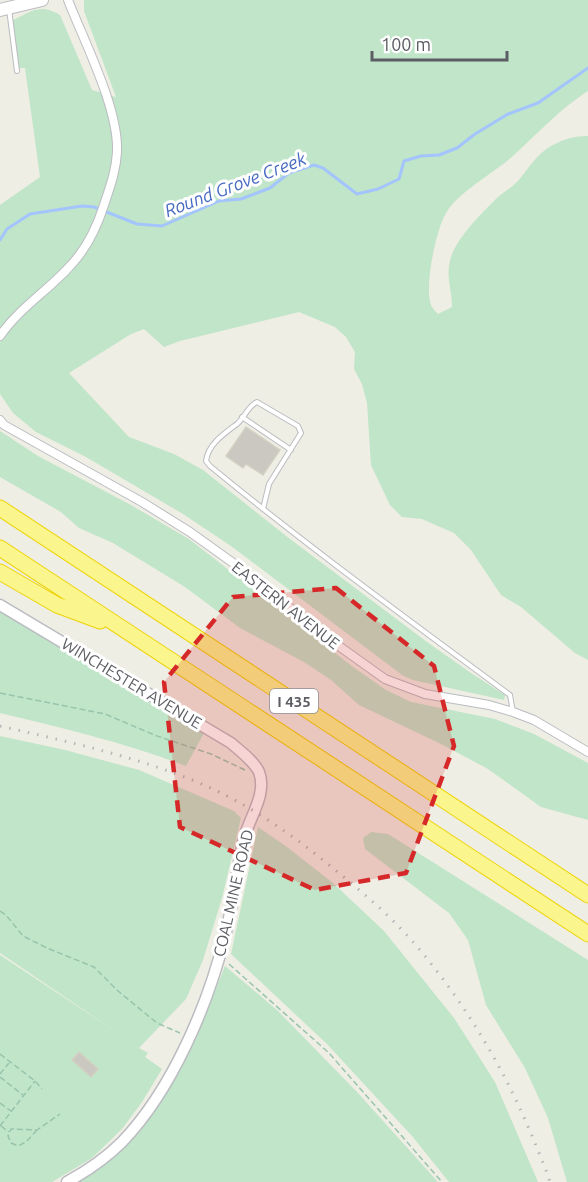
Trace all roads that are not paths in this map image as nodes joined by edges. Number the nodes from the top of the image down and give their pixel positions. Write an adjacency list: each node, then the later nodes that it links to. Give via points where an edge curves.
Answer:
1 (42, 0): 3 (main road)
2 (68, 0): 5 (street, via 114,123 117,151 112,182 93,232 73,263 16,315)
3 (4, 9): 4 (lane)
4 (17, 71)
5 (0, 336)
6 (242, 417): 8 (lane); 8 (lane, via 257,402 298,426 301,433); 10 (lane, via 211,449 206,461)
7 (0, 420): 15 (street, EASTERN AVENUE, via 190,532 385,679 425,694)
8 (291, 450): 10 (lane, via 269,484)
9 (0, 508): 18 (highway, I 435)
10 (262, 509): 15 (lane, via 510,695)
11 (0, 548): 14 (highway, I 435)
12 (0, 572): 14 (highway, via 57,605)
13 (0, 605): 17 (street, WINCHESTER AVENUE, via 231,743)
14 (128, 632): 19 (highway, I 435)
15 (513, 712): 16 (street, EASTERN AVENUE)
16 (588, 752)
17 (258, 773): 20 (street, COAL MINE ROAD, via 261,792 243,839 225,936 189,1038 138,1124 103,1159)
18 (588, 895)
19 (588, 934)
20 (67, 1182)

